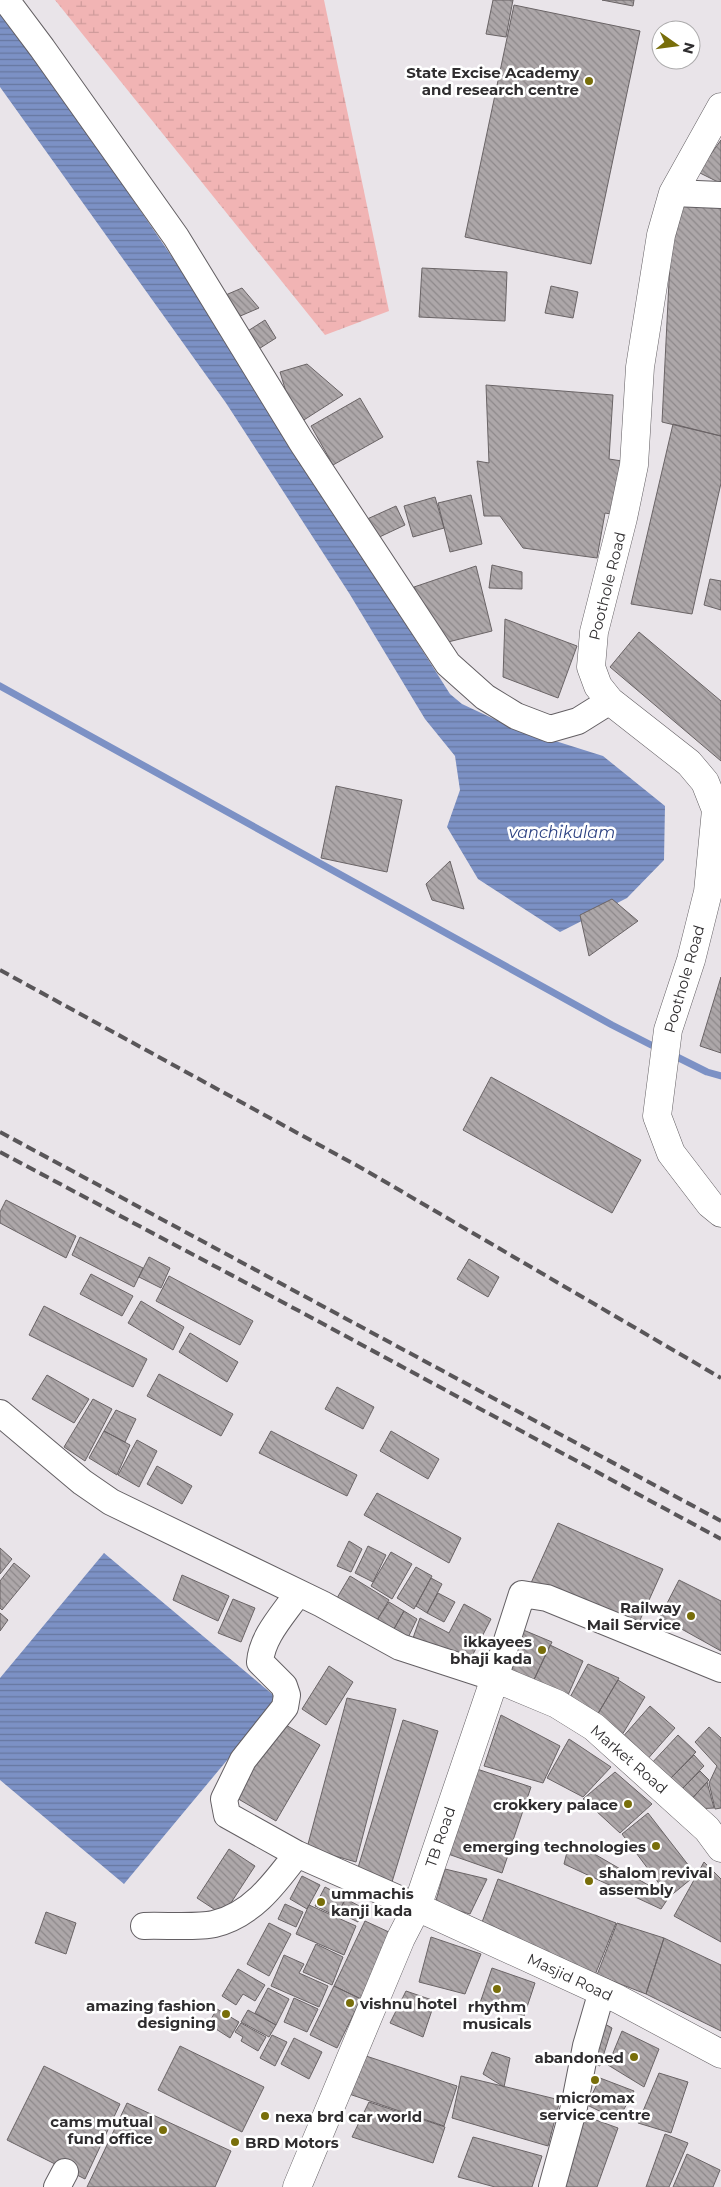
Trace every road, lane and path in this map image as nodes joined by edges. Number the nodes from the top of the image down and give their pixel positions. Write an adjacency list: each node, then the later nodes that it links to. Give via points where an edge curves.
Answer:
1 (6, 0): 5 (street, via 176,238 301,441 448,664 485,696 516,716 550,728 578,721)
2 (721, 107): 3 (street, Poothole Road)
3 (672, 192): 4 (street); 5 (street, Poothole Road, via 661,235 640,367 634,465 591,652 591,667 598,686)
4 (721, 195)
5 (610, 701): 6 (street, Poothole Road, via 689,763 705,782 716,810 708,892 691,960 668,1030 657,1116 670,1154)
6 (721, 1213)
7 (0, 1413): 8 (street, via 82,1482 111,1502)
8 (298, 1592): 10 (street, via 400,1647); 12 (street, via 261,1650 260,1662 284,1686 287,1695 285,1707 243,1760 224,1799 227,1816)
9 (721, 1669): 10 (street, via 547,1598 522,1594)
10 (495, 1678): 11 (street, Market Road, via 557,1704 594,1727); 13 (street, TB Road)
11 (716, 1834)
12 (298, 1854): 13 (street); 14 (street, via 271,1888 242,1913 213,1924)
13 (416, 1907): 15 (street, Masjid Road); 17 (street, TB Road)
14 (144, 1926)
15 (602, 1991): 16 (street, Masjid Road); 18 (street)
16 (721, 2054)
17 (297, 2187)
18 (552, 2187)

